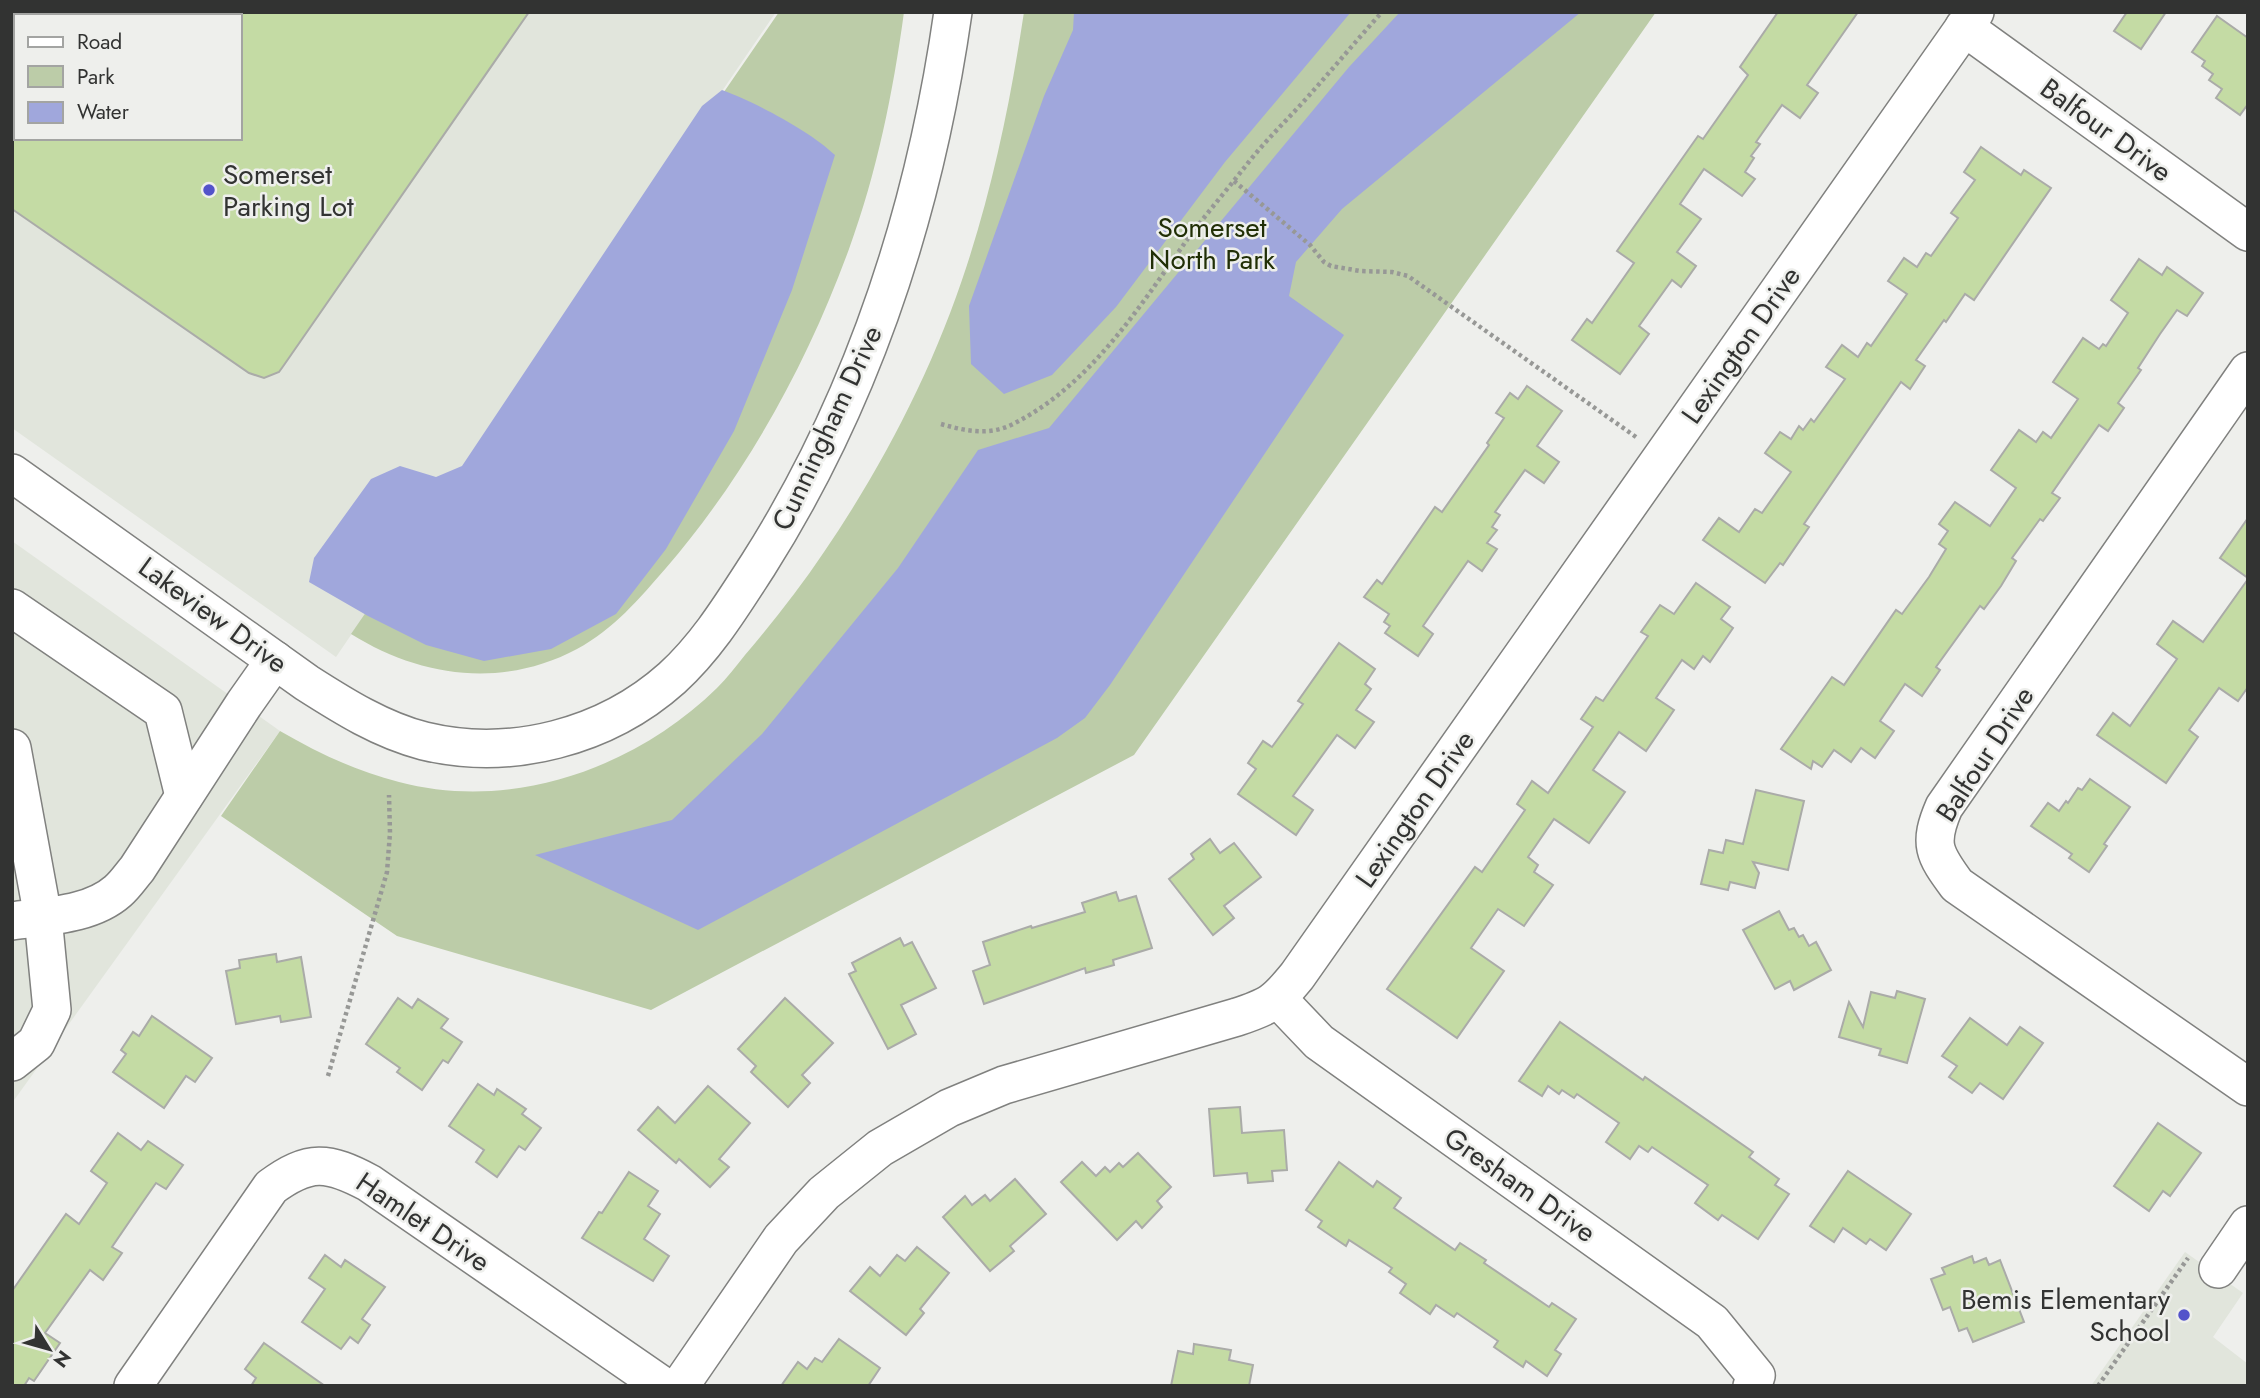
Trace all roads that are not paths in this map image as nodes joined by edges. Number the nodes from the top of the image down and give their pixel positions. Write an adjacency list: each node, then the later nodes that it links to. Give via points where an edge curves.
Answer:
1 (953, 12): 8 (street, Cunningham Drive, via 930,141 882,310 813,469 723,620 671,679 602,724 526,746 457,747)
2 (1970, 20): 3 (street, Balfour Drive); 12 (street, Lexington Drive)
3 (2248, 232)
4 (2248, 371): 14 (street, Balfour Drive, via 1944,807 1934,841 1940,862 1957,885)
5 (12, 473): 7 (street, Lakeview Drive)
6 (12, 608): 10 (street, via 163,711)
7 (275, 660): 8 (street, Lakeview Drive, via 366,718); 10 (street)
8 (423, 740)
9 (12, 748): 11 (street)
10 (184, 796): 11 (street, via 118,891 73,912)
11 (28, 919): 13 (street, via 52,1010 36,1043)
12 (1278, 999): 17 (street, Gresham Drive, via 1319,1042 1712,1322); 20 (street, Lexington Drive, via 1237,1017 1004,1085 949,1108 880,1148 824,1193 781,1240)
13 (12, 1062)
14 (2248, 1087)
15 (2248, 1225): 16 (street)
16 (2206, 1258)
17 (1754, 1381)
18 (133, 1386): 19 (street, Hamlet Drive, via 271,1188 306,1167 328,1166 369,1183)
19 (663, 1386)
20 (680, 1386)

